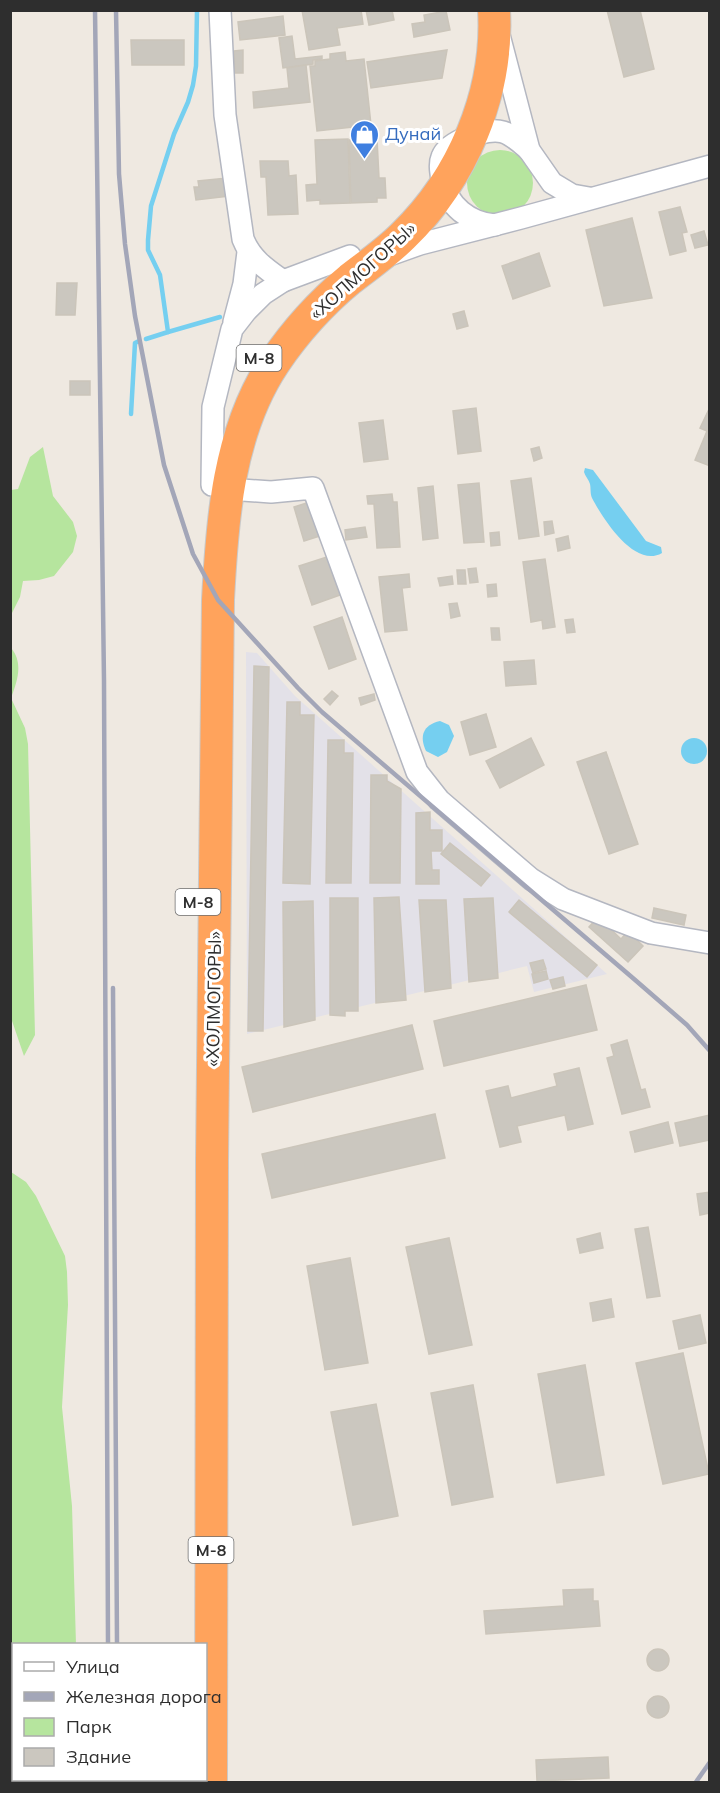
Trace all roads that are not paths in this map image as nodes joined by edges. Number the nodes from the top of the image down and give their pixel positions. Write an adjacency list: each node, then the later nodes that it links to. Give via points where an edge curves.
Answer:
1 (219, 10): 11 (street, via 225,115)
2 (489, 14): 3 (highway, М-8, via 495,48); 4 (highway, М-8, via 476,52 470,87); 5 (street)
3 (471, 136): 4 (street); 5 (street, via 488,130 509,134); 7 (highway, М-8)
4 (442, 155): 7 (street); 12 (highway, «ХОЛМОГОРЫ» / М-8, via 426,182)
5 (534, 157): 8 (street, via 552,183 572,195); 9 (street, via 542,184 539,201)
6 (710, 166): 8 (street)
7 (443, 186): 10 (street, via 460,212 475,221); 12 (highway, «ХОЛМОГОРЫ» / М-8, via 404,236)
8 (590, 198): 9 (street)
9 (521, 218): 10 (street)
10 (495, 225): 12 (street)
11 (248, 252): 13 (street); 14 (street)
12 (362, 258): 13 (street); 15 (highway, «ХОЛМОГОРЫ» / М-8, via 299,303 268,343 227,425 220,447)
13 (283, 281): 14 (street, via 262,294)
14 (232, 329): 15 (street, via 213,406)
15 (220, 487): 16 (street, via 272,492 313,488 417,771 440,801 531,879 562,899 651,933); 17 (highway, «ХОЛМОГОРЫ» / М-8, via 205,545 199,759); 18 (highway, «ХОЛМОГОРЫ» / М-8, via 212,1171)
16 (710, 943)
17 (194, 1643)
18 (211, 1782)

